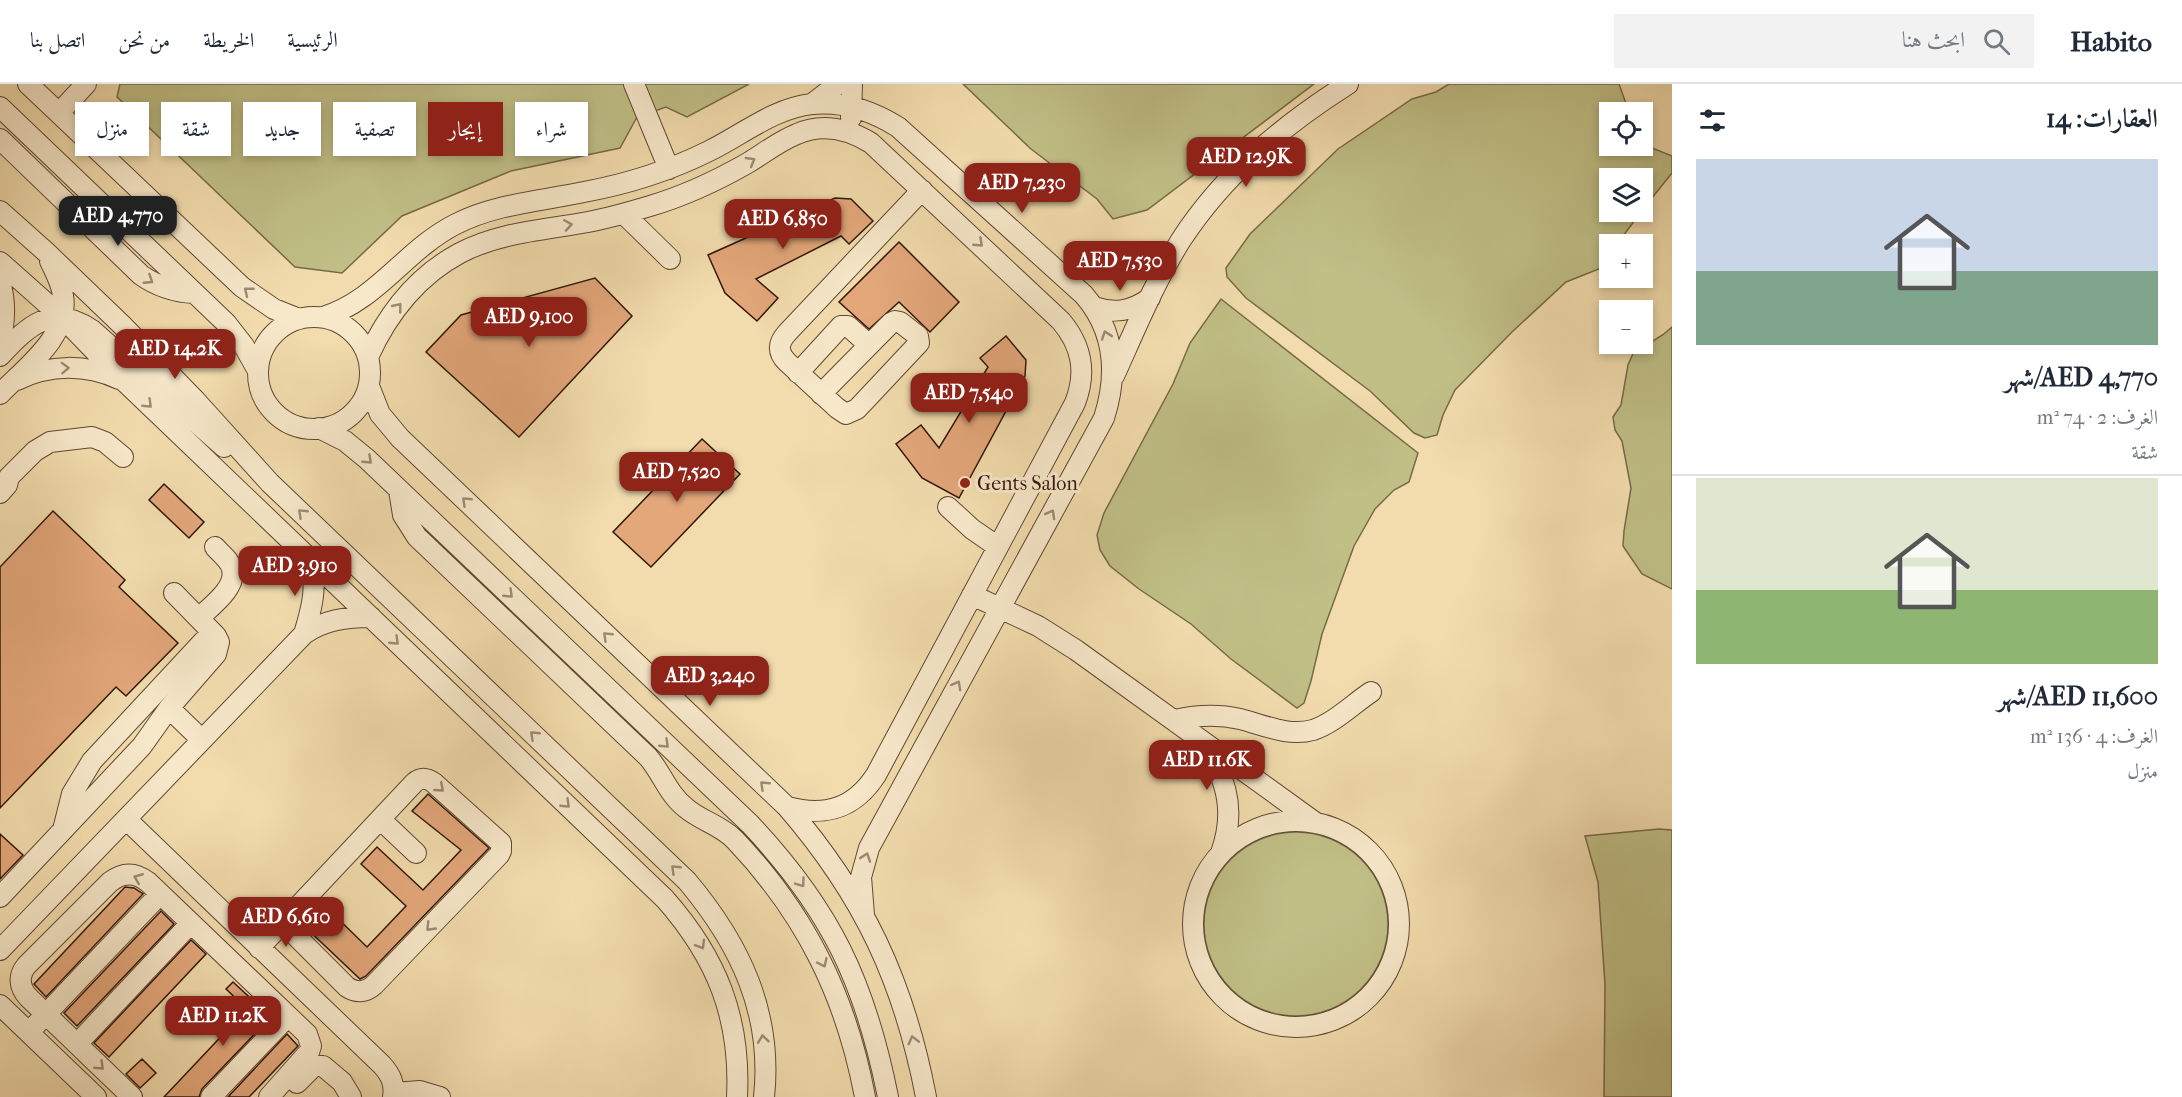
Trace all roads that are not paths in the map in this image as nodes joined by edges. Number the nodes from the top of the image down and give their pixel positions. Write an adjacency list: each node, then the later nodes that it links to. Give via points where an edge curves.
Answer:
1 (28, 84): 10 (street)
2 (86, 84): 10 (street)
3 (634, 84): 13 (street)
4 (838, 84): 7 (street)
5 (852, 84): 8 (street)
6 (1348, 84): 22 (street, via 1268,141 1221,187 1181,240)
7 (812, 104): 8 (street); 13 (street, via 776,114)
8 (851, 106): 11 (street); 23 (street, via 898,127)
9 (0, 107): 21 (street)
10 (59, 113): 26 (street, one-way to 10, via 274,309 242,287)
11 (851, 132): 14 (street, via 871,143); 16 (street, one-way to 11, via 706,185 799,133 826,128)
12 (0, 139): 21 (street, one-way to 21, via 141,275 171,291)
13 (669, 169): 24 (street, via 613,186 502,207 470,218 426,243 357,303)
14 (922, 190): 32 (street, via 781,339 781,356); 45 (street, one-way to 45, via 1061,321 1071,332 1082,360 1075,403)
15 (0, 212): 17 (street)
16 (624, 214): 18 (street); 30 (street, one-way to 16, via 396,307 433,270 460,253 506,236)
17 (46, 252): 25 (street, via 63,294); 41 (street, via 166,370)
18 (670, 259)
19 (0, 262): 25 (street)
20 (0, 282): 27 (street, via 4,306)
21 (194, 293): 31 (street, via 235,334)
22 (1150, 298): 23 (street, via 1120,311); 33 (street)
23 (1094, 307): 33 (street, one-way to 23, via 1110,346)
24 (323, 317): 26 (street); 30 (street, via 351,330)
25 (63, 318): 29 (street, via 30,326); 34 (street); 36 (street, via 50,342); 41 (street, via 92,330 185,414)
26 (299, 319): 31 (street, via 280,329 266,344)
27 (0, 342)
28 (869, 345): 32 (street, via 848,326 841,326); 37 (street); 37 (street, via 895,321 919,340 852,412 841,412)
29 (0, 356)
30 (368, 357): 35 (street)
31 (258, 371): 38 (street, via 259,385 271,409 281,418 306,428)
32 (798, 373): 37 (street)
33 (1113, 378): 49 (street, one-way to 33, via 1104,418)
34 (123, 380): 36 (street, one-way to 34, via 38,372 69,367 96,370); 46 (street, one-way to 46)
35 (369, 386): 38 (street, via 351,415); 59 (street, one-way to 35, via 400,438 381,414)
36 (5, 389)
37 (821, 394)
38 (319, 428): 42 (street, one-way to 42, via 357,449)
39 (123, 457): 40 (street, via 92,437 58,440 42,446)
40 (3, 483)
41 (270, 483): 89 (street, one-way to 41, via 765,1061 757,1004 737,951 706,903 674,868)
42 (399, 490): 55 (street, one-way to 55); 56 (street, via 403,515 417,537)
43 (948, 507): 45 (street)
44 (215, 547): 51 (street, via 228,561 233,576)
45 (998, 547): 48 (street)
46 (311, 561): 50 (street); 52 (street, via 315,590)
47 (174, 593): 51 (street)
48 (972, 595): 49 (street); 59 (street, via 869,785 849,804 827,810 800,811)
49 (1000, 607): 57 (street, via 1058,638); 70 (street, one-way to 49, via 861,877 869,848)
50 (371, 617): 52 (street, via 328,621); 88 (street, one-way to 88, via 684,920 713,966 726,1001 736,1046)
51 (206, 625): 54 (street, via 219,642 216,654); 63 (street, via 92,761 72,794)
52 (304, 634): 58 (street)
53 (1371, 692): 57 (street, via 1321,727 1300,732 1227,717 1201,716)
54 (169, 708): 58 (street); 63 (street, via 142,746)
55 (629, 709): 56 (street); 64 (street, one-way to 64)
56 (615, 725): 67 (street, via 654,764 676,799 696,816 730,834)
57 (1183, 725): 62 (street); 65 (street, via 1212,758 1226,788 1229,821)
58 (202, 740): 60 (street)
59 (787, 807): 70 (street, via 829,859)
60 (126, 819): 73 (street); 74 (street)
61 (380, 819): 66 (street); 71 (street); 71 (street, one-way to 71, via 417,780 426,779 502,847 366,991 356,992 347,987)
62 (1316, 823): 65 (street, via 1275,823 1246,835); 65 (street, via 1339,830 1376,859 1389,879 1400,924 1389,970 1376,990 1359,1006 1316,1025 1292,1027 1247,1015 1227,1001 1200,963 1193,917 1197,894)
63 (63, 830): 69 (street)
64 (775, 851): 67 (street); 91 (street, one-way to 91, via 820,911 854,976 878,1047)
65 (1221, 853)
66 (416, 854)
67 (760, 867): 90 (street, one-way to 90, via 821,958 848,1026)
68 (160, 894): 72 (street); 76 (street); 76 (street, one-way to 76, via 141,877 117,877 26,966 21,987)
69 (0, 897)
70 (864, 915): 92 (street, one-way to 70, via 899,992)
71 (282, 922): 73 (street)
72 (191, 923): 77 (street); 79 (street)
73 (259, 948): 80 (street, via 382,1065 393,1083)
74 (0, 950)
75 (0, 1005): 78 (street)
76 (46, 1014): 78 (street); 79 (street)
77 (288, 1016): 83 (street); 84 (street, via 307,1034 309,1052)
78 (29, 1032): 81 (street)
79 (77, 1044): 82 (street, one-way to 82)
80 (393, 1095): 87 (street, via 420,1091)
81 (96, 1097)
82 (132, 1097)
83 (211, 1097)
84 (269, 1097)
85 (284, 1097): 86 (street, via 310,1069 319,1065 342,1082)
86 (351, 1097)
87 (440, 1097)
88 (737, 1097)
89 (765, 1097)
90 (865, 1097)
91 (888, 1097)
92 (926, 1097)

